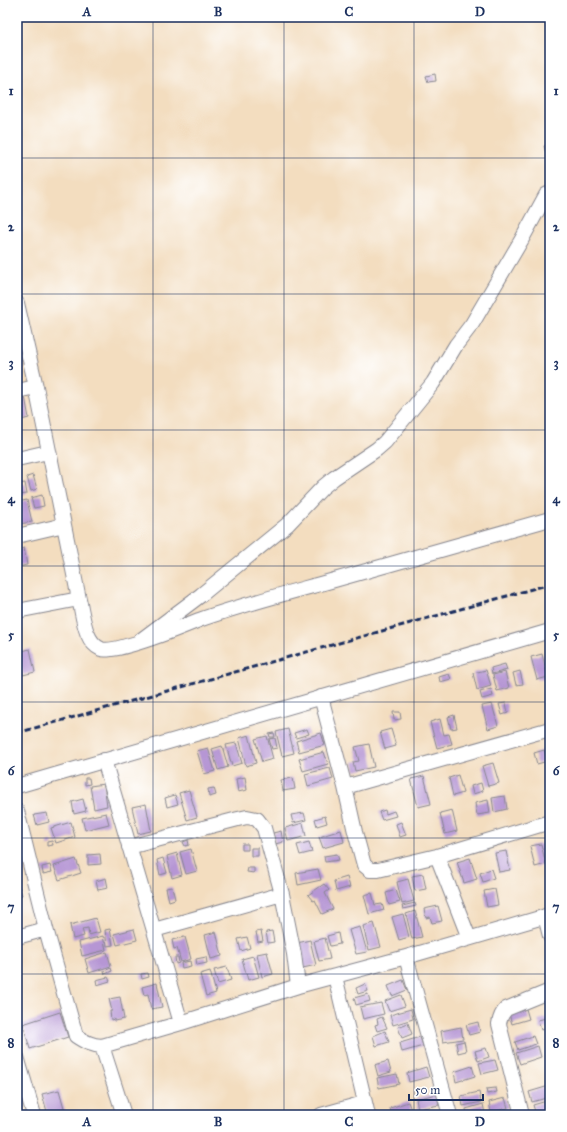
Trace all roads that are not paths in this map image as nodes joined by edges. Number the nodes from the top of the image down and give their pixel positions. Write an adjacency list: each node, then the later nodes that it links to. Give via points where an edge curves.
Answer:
1 (550, 193): 13 (street, via 546,195 476,318 433,383 384,442 334,478 288,524)
2 (17, 303): 3 (street)
3 (36, 387): 4 (street); 5 (street)
4 (17, 391)
5 (48, 452): 6 (street); 8 (street)
6 (17, 459)
7 (550, 519): 13 (street, via 267,599)
8 (64, 525): 9 (street); 10 (street)
9 (17, 536)
10 (79, 599): 11 (street); 13 (street, via 87,631 94,645 103,650 112,650)
11 (17, 611)
12 (550, 631): 14 (street)
13 (137, 643)
14 (321, 697): 16 (street); 18 (street)
15 (550, 729): 18 (street)
16 (104, 760): 17 (street); 21 (street)
17 (17, 786)
18 (345, 787): 22 (street, via 364,865 370,870)
19 (17, 811): 23 (street)
20 (550, 822): 22 (street)
21 (129, 847): 24 (street, via 247,817 257,819 264,828); 27 (street)
22 (437, 856): 30 (street)
23 (23, 861): 26 (street)
24 (282, 894): 27 (street); 33 (street)
25 (548, 916): 28 (street); 30 (street)
26 (46, 929): 29 (street); 36 (street, via 76,1036 86,1044)
27 (154, 930): 35 (street)
28 (550, 936)
29 (17, 937)
30 (469, 938): 31 (street)
31 (406, 957): 32 (street); 42 (street)
32 (335, 976): 33 (street); 38 (street)
33 (298, 986): 35 (street)
34 (550, 991): 43 (street, via 506,1009 500,1019)
35 (181, 1023): 36 (street)
36 (102, 1046): 40 (street)
37 (17, 1057): 39 (street)
38 (366, 1109): 41 (street)
39 (34, 1115)
40 (124, 1115)
41 (320, 1115)
42 (450, 1115)
43 (522, 1115)

